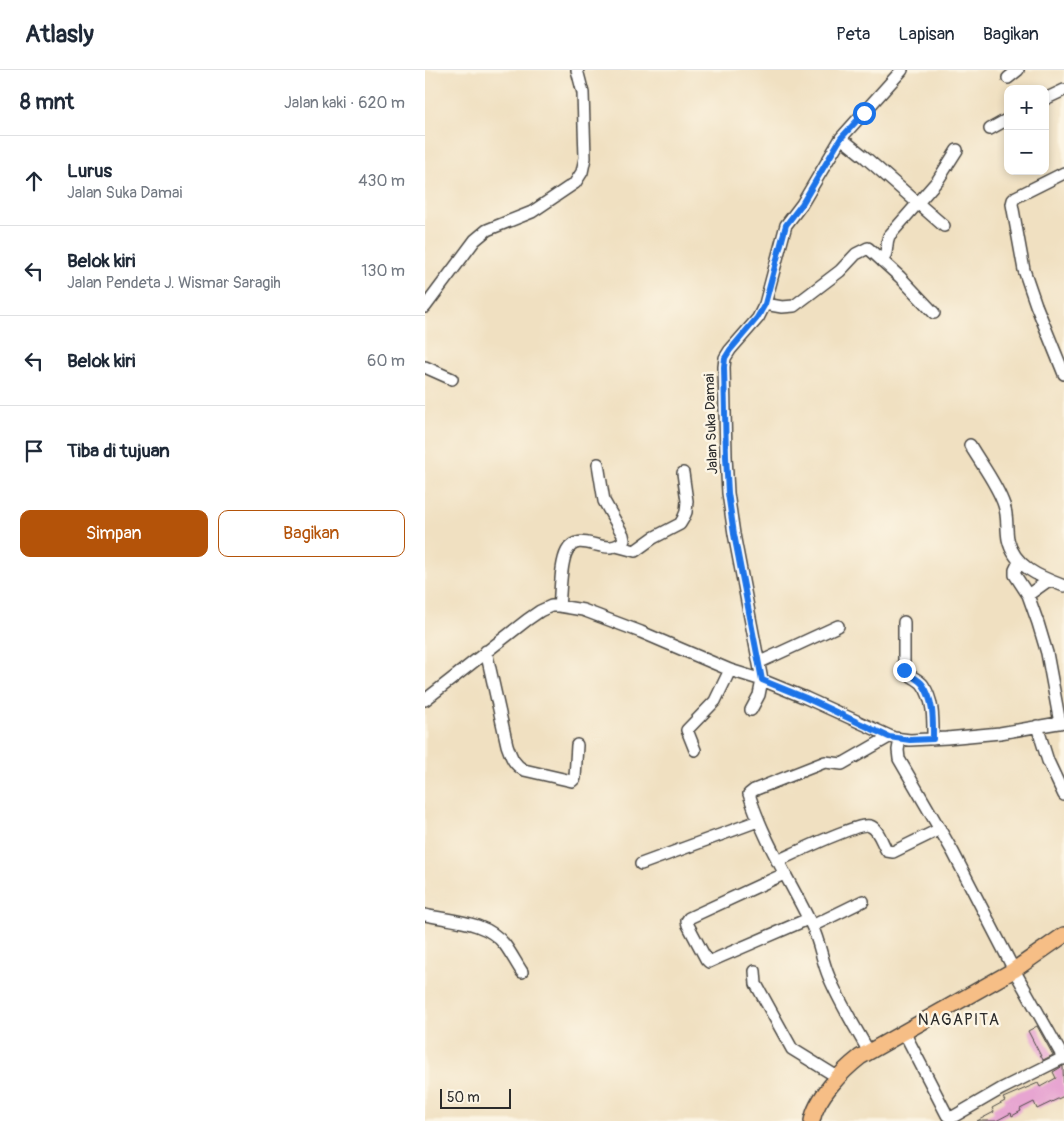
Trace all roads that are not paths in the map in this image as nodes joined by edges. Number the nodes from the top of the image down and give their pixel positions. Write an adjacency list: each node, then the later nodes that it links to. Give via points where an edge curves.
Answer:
1 (577, 70): 16 (street, via 583,93 585,158 578,179 532,212 487,230 475,240)
2 (902, 70): 9 (street, Jalan Suka Damai)
3 (1018, 70): 4 (street)
4 (1008, 78)
5 (1064, 90): 6 (street)
6 (1049, 98)
7 (1004, 121): 8 (street)
8 (990, 128)
9 (841, 138): 12 (street); 15 (street, Jalan Suka Damai, via 786,225)
10 (957, 150): 12 (street)
11 (1064, 173): 19 (street, via 1016,197 1012,204 1024,270)
12 (918, 204): 13 (street); 14 (street, via 889,236 887,253)
13 (944, 226)
14 (882, 261): 15 (street, via 864,248 840,271 793,306 782,308); 17 (street)
15 (765, 304): 33 (street, Jalan Suka Damai, via 730,350 724,367 728,493)
16 (425, 307)
17 (934, 313)
18 (425, 367): 20 (street)
19 (1064, 374)
20 (452, 379)
21 (969, 445): 25 (street, via 1000,494 1005,506 1009,540)
22 (598, 464): 24 (street, via 604,501 623,535 624,540)
23 (683, 473): 24 (street, via 687,501 680,524 635,551)
24 (616, 546): 29 (street, via 610,548 575,542 571,546 563,562)
25 (1019, 562): 26 (street); 28 (street, via 1015,574)
26 (1049, 580): 27 (street); 28 (street)
27 (1064, 586)
28 (1028, 595): 38 (street, via 1047,654)
29 (559, 606): 32 (street, via 540,611); 34 (street, via 583,610)
30 (904, 622): 41 (street, via 904,670 917,678 929,696 933,708)
31 (838, 626): 33 (street)
32 (486, 651): 36 (street); 42 (street, via 507,745 517,767 572,781 575,778)
33 (760, 662): 35 (street, Jalan Suka Damai)
34 (730, 670): 35 (street); 43 (street, via 715,701 687,730)
35 (762, 680): 37 (street); 40 (street)
36 (425, 700)
37 (751, 710)
38 (1062, 722): 39 (street)
39 (1037, 726): 41 (street); 44 (street, via 1048,761)
40 (894, 738): 41 (street); 45 (street, via 842,764 825,762 751,792); 46 (street, via 899,759)
41 (933, 739)
42 (577, 744)
43 (695, 750)
44 (1064, 795)
45 (758, 821): 47 (street); 48 (street)
46 (940, 829): 47 (street, via 893,852 887,851 875,829 866,825); 54 (street)
47 (777, 861): 49 (street)
48 (641, 864)
49 (784, 874): 52 (street); 52 (street, via 689,918 687,921 706,959 709,962)
50 (863, 901): 52 (street)
51 (425, 915): 56 (street, via 481,927 490,932 504,944)
52 (810, 922): 58 (street, via 835,991)
53 (1064, 935): 54 (main road)
54 (1013, 970): 57 (main road); 59 (street)
55 (755, 971): 60 (street, via 755,984 792,1049)
56 (522, 972)
57 (904, 1032): 58 (main road); 59 (street, via 951,1118 1001,1089)
58 (869, 1052): 60 (main road, via 847,1067)
59 (1064, 1059)
60 (839, 1078): 61 (main road, via 818,1104)
61 (812, 1121)

